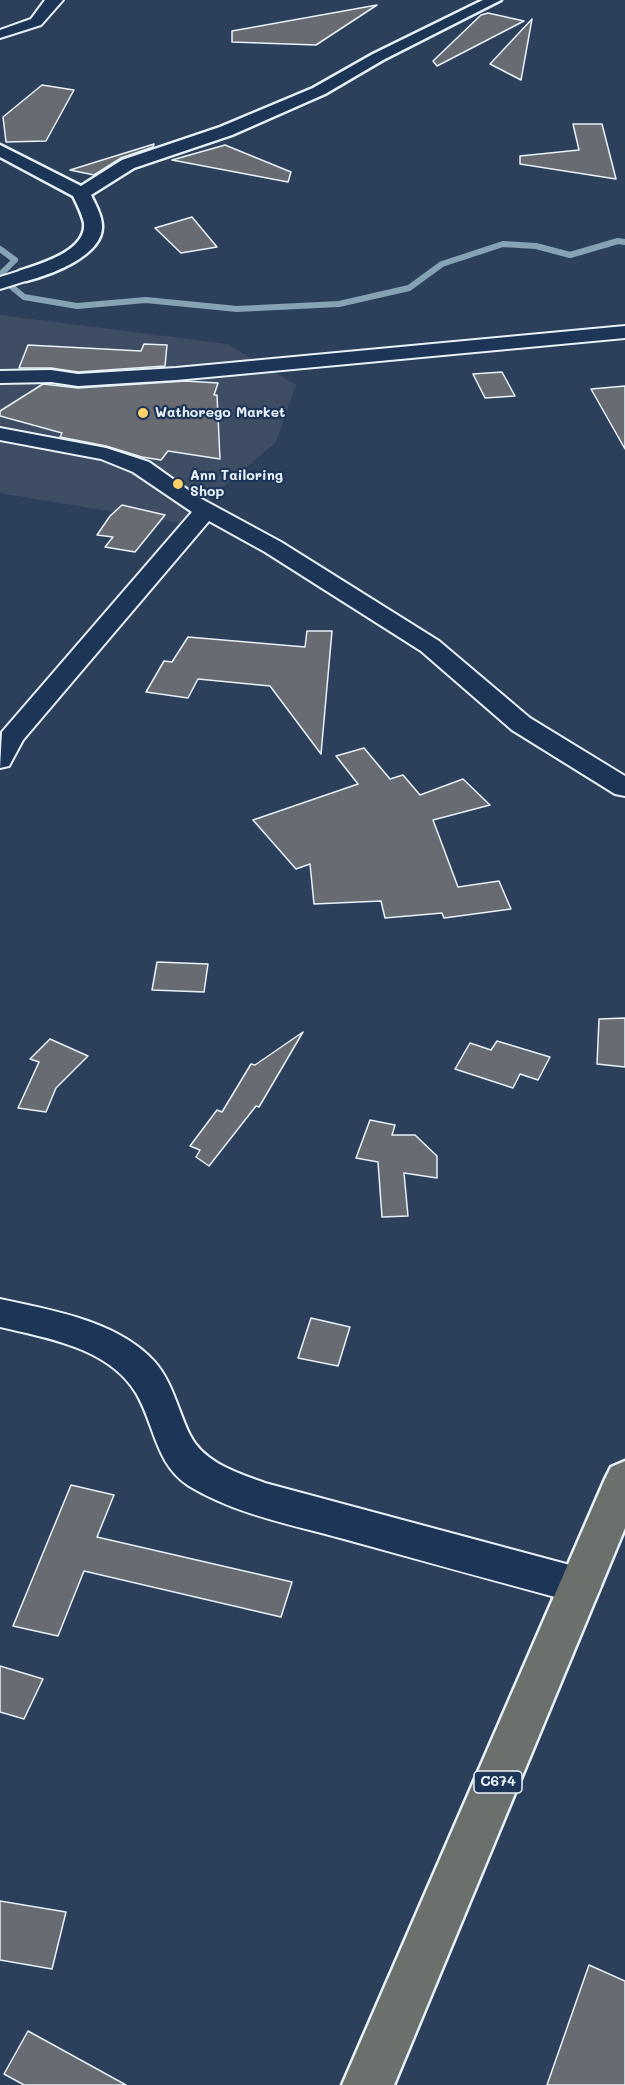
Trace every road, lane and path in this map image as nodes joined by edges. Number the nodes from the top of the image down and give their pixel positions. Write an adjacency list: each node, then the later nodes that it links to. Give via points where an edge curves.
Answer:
1 (56, 0): 3 (street, via 35,24)
2 (494, 0): 5 (street, via 318,91 226,131 128,164)
3 (0, 34)
4 (0, 150): 5 (street)
5 (81, 193): 6 (street, via 93,226 91,238 64,260)
6 (26, 275): 7 (street)
7 (0, 283)
8 (625, 332): 9 (street, via 176,374 78,380)
9 (0, 377)
10 (0, 434): 11 (street, via 126,460)
11 (206, 510): 12 (street, via 11,738); 13 (street, via 273,547 430,646 521,724)
12 (0, 760)
13 (625, 788)
14 (0, 1313): 16 (street, via 50,1325 95,1341 122,1356 142,1373 164,1410 177,1448 191,1465 217,1481 261,1499)
15 (625, 1479): 16 (main road, C674)
16 (581, 1586): 17 (main road, C674)
17 (368, 2085)

